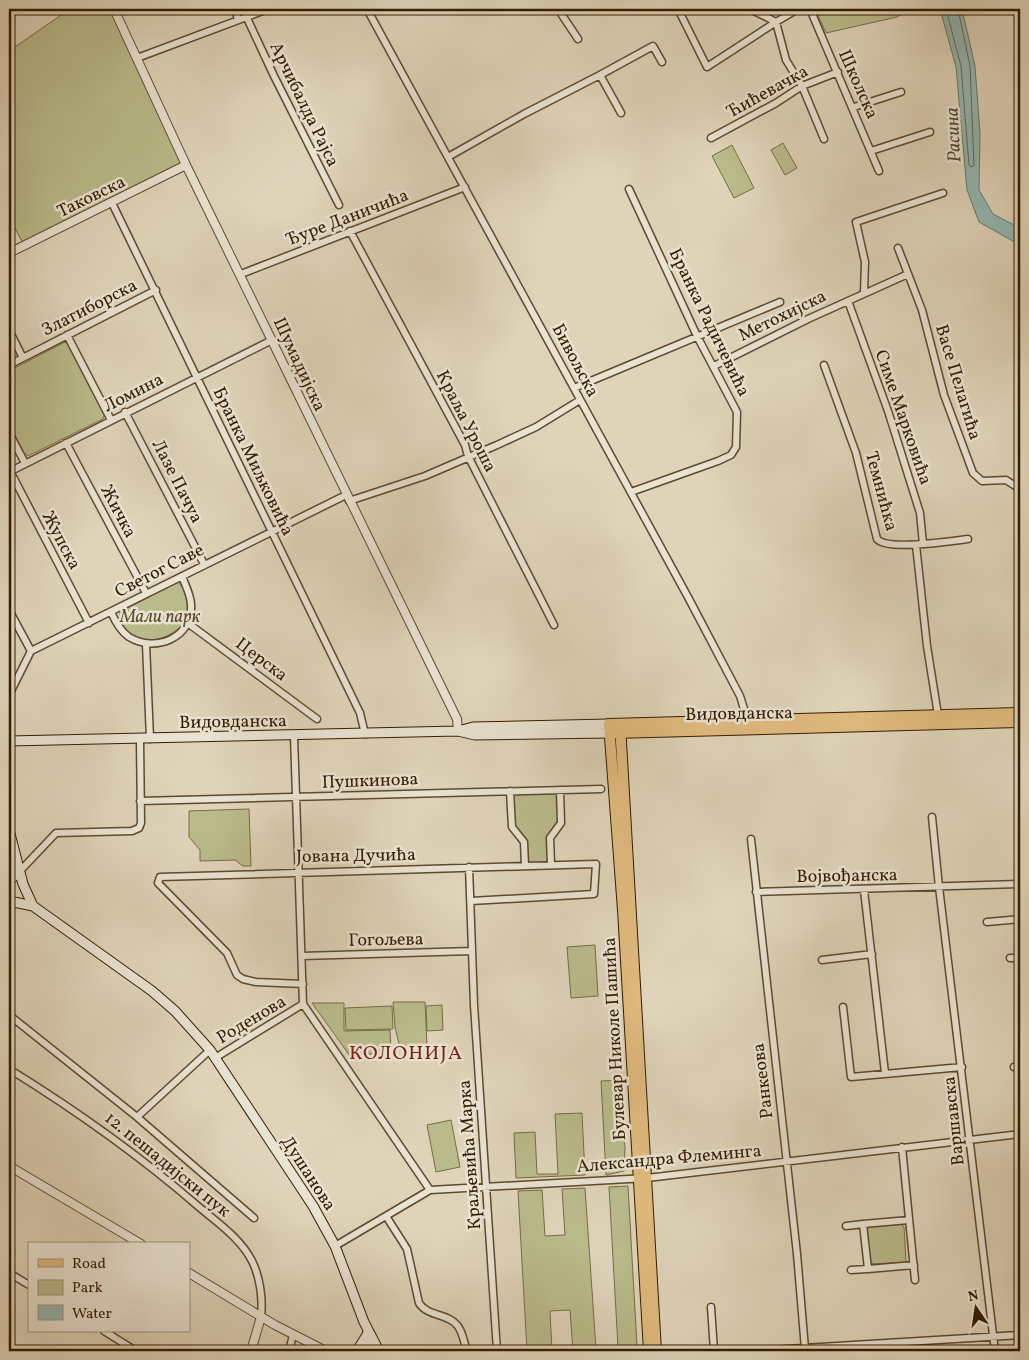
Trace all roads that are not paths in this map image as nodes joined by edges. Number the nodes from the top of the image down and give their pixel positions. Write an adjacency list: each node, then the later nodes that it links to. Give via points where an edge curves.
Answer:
1 (114, 9): 14 (street, Шумадијска)
2 (235, 9): 11 (street)
3 (268, 9): 10 (street)
4 (368, 9): 26 (street, Бивољска)
5 (558, 9): 13 (street)
6 (678, 9): 12 (street, via 707,68)
7 (750, 9): 12 (street)
8 (798, 9): 12 (street)
9 (810, 9): 16 (street, Школска)
10 (246, 16): 11 (street); 33 (street, Арчибалда Рајса)
11 (238, 20): 14 (street)
12 (776, 22): 18 (street, via 786,60)
13 (578, 40)
14 (136, 58): 27 (street, Шумадијска)
15 (662, 62): 17 (street, via 653,46)
16 (838, 72): 18 (street, Ћићевачка); 20 (street, Школска)
17 (600, 75): 21 (street); 26 (street)
18 (802, 86): 23 (street, Ћићевачка); 24 (street)
19 (901, 92): 20 (street)
20 (854, 107): 25 (street, Школска)
21 (621, 113)
22 (930, 132): 25 (street)
23 (711, 138)
24 (824, 139)
25 (871, 151): 28 (street, Школска)
26 (448, 157): 29 (street, Бивољска)
27 (186, 165): 32 (street, Таковска); 37 (street, Шумадијска)
28 (879, 171)
29 (465, 187): 34 (street, Ђуре Даничића); 52 (street, Бивољска)
30 (630, 189): 45 (street, Бранка Радичевића)
31 (943, 193): 40 (street, via 856,222 865,262)
32 (112, 203): 36 (street, Таковска); 39 (street, Бранка Миљковића)
33 (339, 205)
34 (350, 231): 37 (street, Ђуре Даничића); 58 (street, Краља Уроша, via 450,416)
35 (898, 248): 38 (street, Васе Пелагића)
36 (9, 253)
37 (241, 274): 46 (street, Шумадијска)
38 (908, 274): 40 (street, Метохијска); 61 (street, Васе Пелагића, via 922,310 944,395 972,473 982,481 1006,480)
39 (156, 290): 44 (street, Златиборска); 51 (street, Бранка Миљковића)
40 (864, 292): 41 (street, Метохијска)
41 (848, 300): 50 (street, Метохијска); 66 (street, Симе Марковића, via 918,505)
42 (780, 302): 45 (street, Метохијска)
43 (9, 330): 47 (street)
44 (67, 335): 47 (street, Златиборска); 55 (street)
45 (697, 336): 50 (street, Бранка Радичевића); 52 (street, Метохијска)
46 (272, 340): 51 (street, Ломина); 63 (street, Шумадијска)
47 (23, 358): 48 (street, Златиборска)
48 (9, 365)
49 (824, 365): 66 (street, Темнићка, via 856,453 876,539 884,544)
50 (714, 366): 62 (street, Бранка Радичевића, via 737,412 734,451 718,461)
51 (196, 376): 54 (street, Ломина); 64 (street, Бранка Миљковића)
52 (574, 388): 53 (street, Бивољска)
53 (580, 400): 58 (street, Светог Саве, via 520,435); 62 (street, Бивољска)
54 (125, 412): 55 (street, Ломина); 67 (street, Лазе Пачуа)
55 (111, 420): 57 (street, Ломина)
56 (9, 433): 59 (street)
57 (66, 443): 59 (street, Ломина); 69 (street, Жичка)
58 (468, 456): 63 (street, Светог Саве, via 425,476); 74 (street, Краља Уроша)
59 (25, 463): 60 (street, Ломина)
60 (9, 472): 72 (street, Жупска)
61 (1020, 489)
62 (631, 492): 83 (street, Бивољска, via 740,696)
63 (347, 498): 64 (street, Светог Саве); 86 (street, Шумадијска, via 457,719)
64 (271, 531): 67 (street, Светог Саве); 87 (street, Бранка Миљковића, via 360,713)
65 (968, 539): 66 (street, Темнићка)
66 (920, 544): 79 (street, Симе Марковића, via 927,646)
67 (204, 564): 68 (street, Светог Саве)
68 (182, 576): 69 (street, Светог Саве); 73 (street, via 192,607)
69 (146, 593): 71 (street, Светог Саве)
70 (9, 610): 76 (street)
71 (110, 612): 72 (street, Светог Саве); 75 (street, via 125,634)
72 (89, 623): 76 (street, Светог Саве)
73 (189, 624): 75 (street, via 174,638); 80 (street, Церска)
74 (554, 626)
75 (146, 644): 89 (street)
76 (31, 651): 77 (street)
77 (9, 695)
78 (1020, 713): 79 (main road, Видовданска)
79 (938, 715): 81 (main road, Видовданска)
80 (317, 718)
81 (924, 720): 82 (main road, Видовданска); 83 (main road, Видовданска)
82 (1020, 722)
83 (748, 725): 85 (main road, Видовданска)
84 (609, 728): 85 (main road, Видовданска); 86 (main road, Видовданска, via 483,735); 135 (main road, Булевар Николе Пашића)
85 (620, 728): 135 (main road, Булевар Николе Пашића)
86 (458, 731): 87 (main road, Видовданска)
87 (365, 734): 88 (main road, Видовданска)
88 (294, 736): 89 (main road, Видовданска); 95 (street)
89 (150, 739): 90 (main road, Видовданска)
90 (140, 740): 91 (main road, Видовданска); 96 (street)
91 (9, 741)
92 (601, 789): 93 (street, Пушкинова)
93 (560, 790): 94 (street, Пушкинова); 100 (street, via 561,823 550,838)
94 (510, 791): 95 (street, Пушкинова); 101 (street, via 512,827 524,842)
95 (296, 797): 96 (street, Пушкинова); 103 (street)
96 (140, 801): 104 (street, via 139,828 132,831 56,833)
97 (932, 817): 107 (street)
98 (9, 830): 104 (main road)
99 (751, 839): 109 (street, Ранкеова)
100 (551, 865): 101 (street, Јована Дучића); 110 (street, Јована Дучића, via 596,864 594,894)
101 (525, 866): 102 (street, Јована Дучића)
102 (469, 867): 103 (street, Јована Дучића); 110 (street, Краљевића Марка)
103 (300, 871): 117 (street); 121 (street, Јована Дучића, via 165,876 158,880 162,888 227,953 237,975 256,982)
104 (19, 872): 105 (street); 112 (main road)
105 (9, 882)
106 (1020, 884): 107 (street, Војвођанска)
107 (939, 888): 108 (street, Војвођанска); 126 (street, Варшавска)
108 (864, 890): 109 (street, Војвођанска); 116 (street)
109 (756, 892): 133 (street, Ранкеова)
110 (471, 901): 115 (street, Краљевића Марка)
111 (9, 902): 112 (main road)
112 (33, 906): 125 (main road, Душанова, via 152,991)
113 (1020, 919): 114 (street)
114 (987, 922)
115 (472, 952): 117 (street, Гогољева); 136 (street, Краљевића Марка)
116 (872, 954): 120 (street); 128 (street)
117 (302, 956): 121 (street)
118 (1010, 958): 119 (street)
119 (1020, 958)
120 (822, 960)
121 (303, 984): 122 (street)
122 (303, 1004): 125 (street, Роденова); 137 (street)
123 (843, 1007): 128 (street, via 851,1077)
124 (9, 1014): 129 (street)
125 (212, 1054): 129 (street); 144 (main road, Душанова, via 313,1206)
126 (962, 1067): 128 (street); 131 (street, Варшавска)
127 (9, 1069): 153 (street, 12. пешадијски пук, via 125,1145 229,1233 252,1262 260,1286)
128 (885, 1073)
129 (137, 1117): 139 (street)
130 (1020, 1134): 131 (street, Александра Флеминга)
131 (970, 1140): 132 (street, Александра Флеминга); 159 (street, Варшавска)
132 (902, 1147): 133 (street, Александра Флеминга); 140 (street)
133 (787, 1161): 135 (street, Александра Флеминга); 161 (street, Ранкеова)
134 (9, 1166): 143 (street)
135 (643, 1178): 136 (street, Александра Флеминга); 171 (main road, Булевар Николе Пашића); 172 (main road, Булевар Николе Пашића)
136 (486, 1187): 137 (street, Александра Флеминга); 170 (street, Краљевића Марка)
137 (430, 1190): 138 (street, Александра Флеминга)
138 (386, 1216): 144 (street, Александра Флеминга); 169 (street, via 407,1249 419,1303 424,1309 449,1318 457,1325)
139 (254, 1218)
140 (909, 1220): 141 (street); 145 (street)
141 (863, 1224): 142 (street); 146 (street)
142 (846, 1226)
143 (132, 1241)
144 (335, 1246): 154 (main road, Душанова)
145 (914, 1265): 146 (street); 150 (street)
146 (868, 1269): 147 (street)
147 (851, 1270)
148 (9, 1273): 151 (street)
149 (190, 1274): 153 (street)
150 (915, 1280)
151 (28, 1284)
152 (711, 1307): 173 (street)
153 (261, 1317): 158 (street); 163 (street)
154 (364, 1322): 156 (main road, Душанова); 168 (main road, Душанова)
155 (106, 1332): 162 (street)
156 (367, 1334): 166 (main road); 167 (main road, Душанова)
157 (1020, 1334): 159 (street)
158 (293, 1335): 164 (street); 165 (street)
159 (994, 1336): 160 (street); 176 (street, Варшавска)
160 (857, 1348): 161 (street)
161 (805, 1349): 175 (street)
162 (136, 1351)
163 (251, 1351)
164 (289, 1351)
165 (326, 1351)
166 (357, 1351)
167 (370, 1351)
168 (379, 1351)
169 (467, 1351)
170 (497, 1351)
171 (649, 1351)
172 (656, 1351)
173 (714, 1351)
174 (754, 1351): 175 (street)
175 (782, 1351)
176 (995, 1351)

